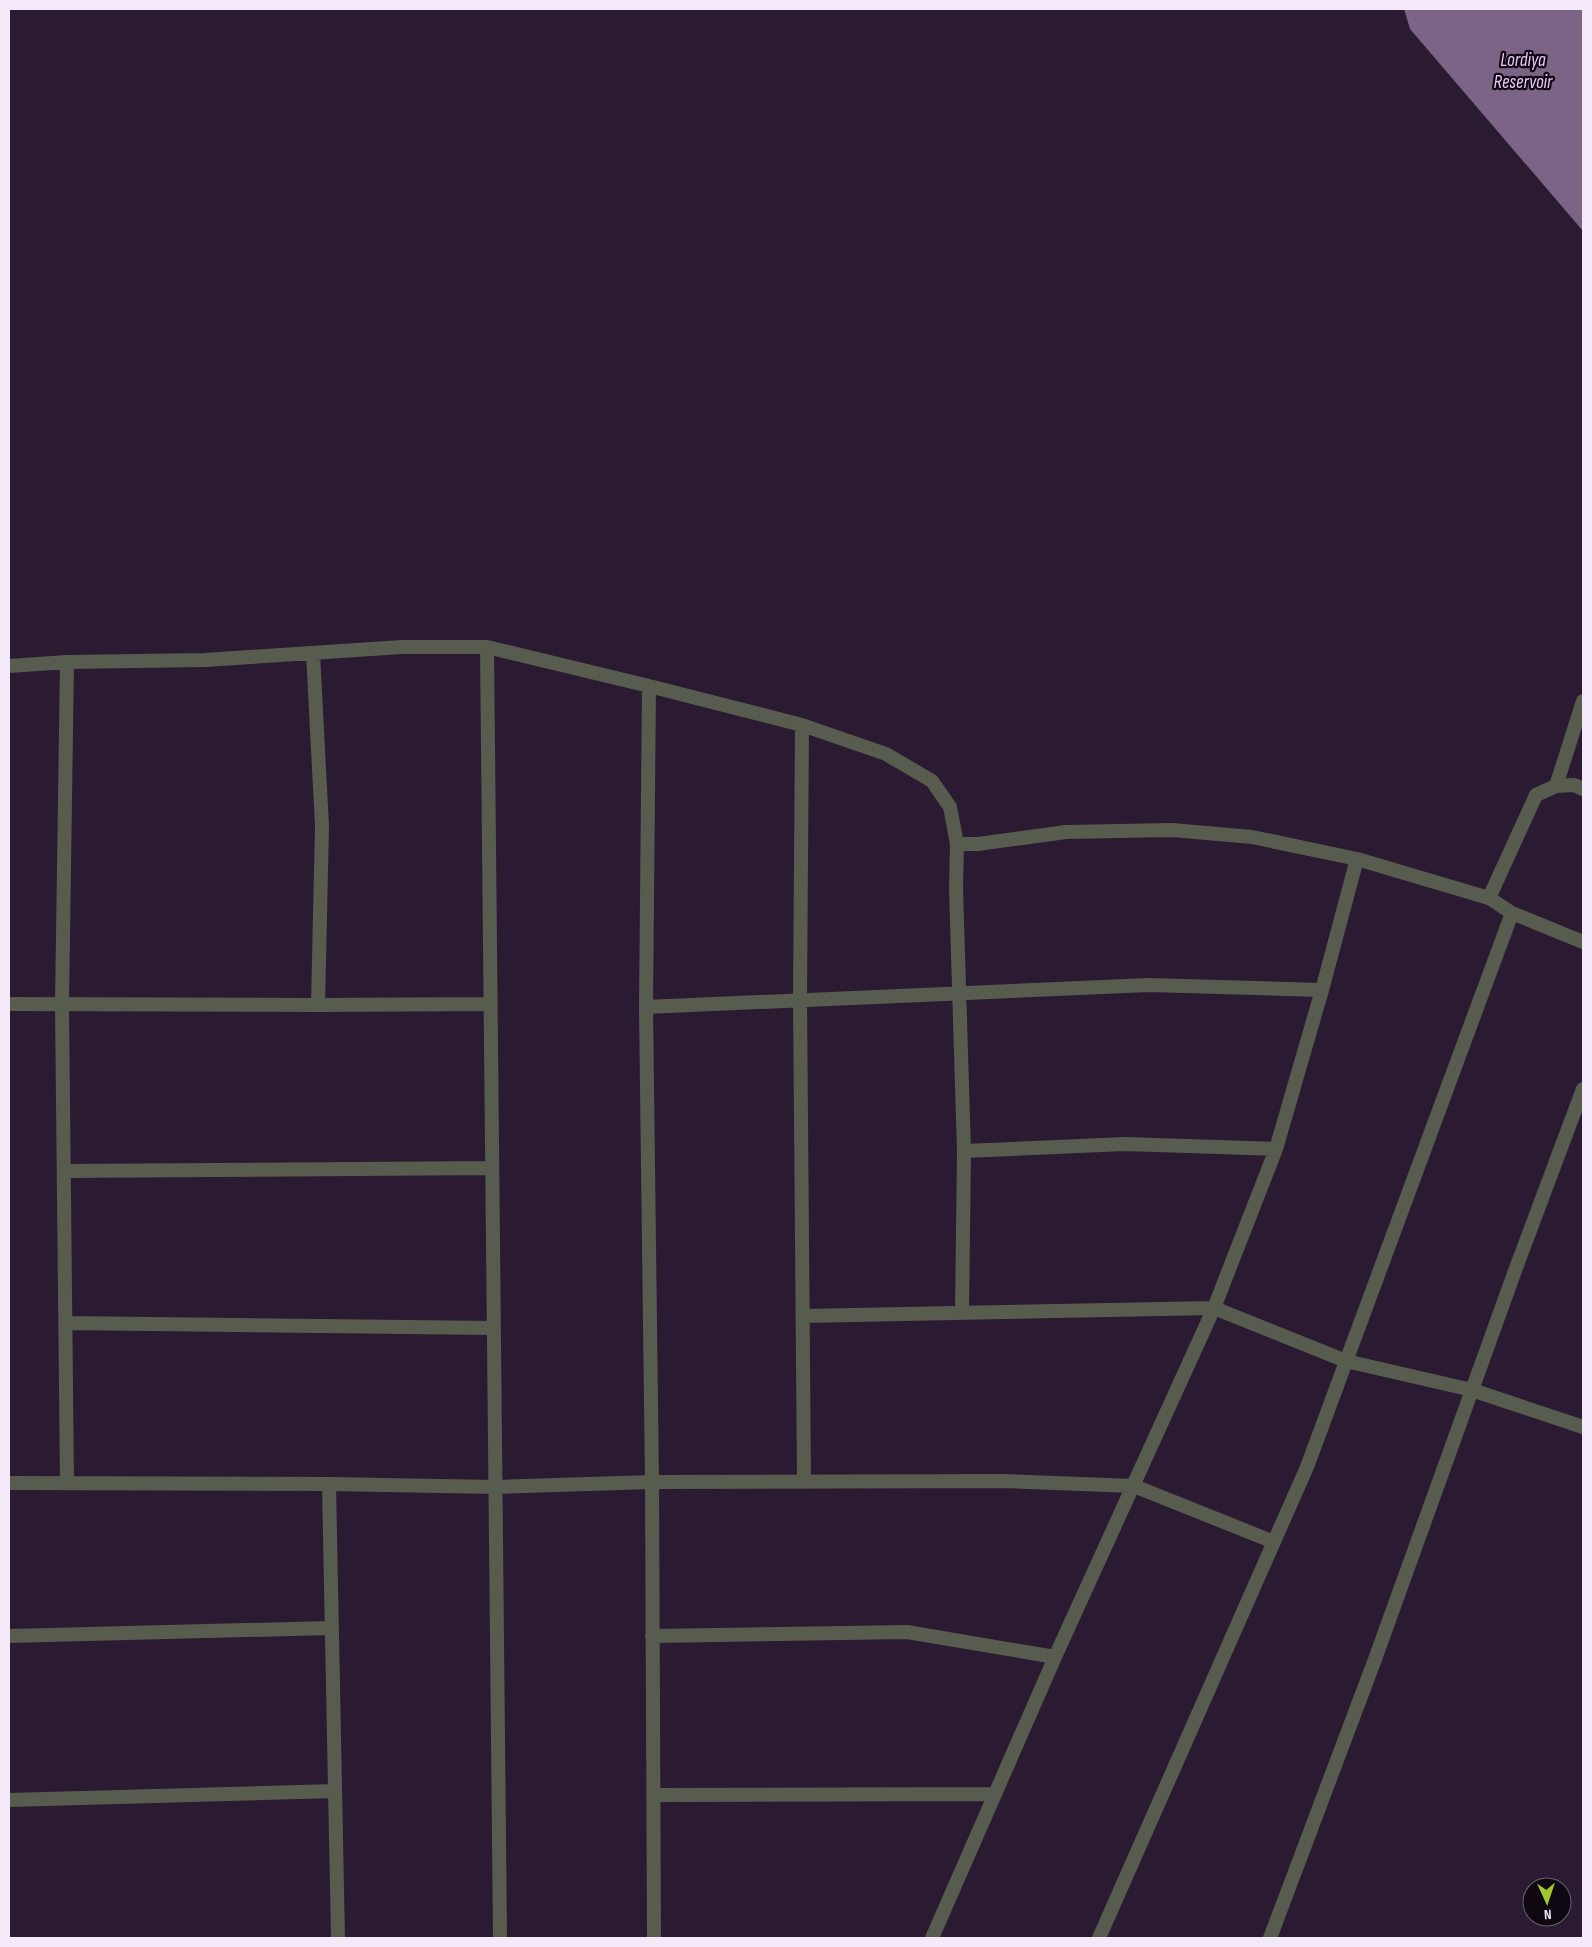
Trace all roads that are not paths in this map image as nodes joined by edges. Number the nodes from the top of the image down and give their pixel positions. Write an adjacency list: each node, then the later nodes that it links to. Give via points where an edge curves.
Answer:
1 (487, 647): 2 (street, via 402,647); 5 (street); 20 (street)
2 (313, 653): 3 (street, via 206,660); 21 (street, via 322,826)
3 (67, 662): 4 (street); 19 (street)
4 (9, 666)
5 (649, 686): 7 (street); 22 (street)
6 (1583, 701): 8 (street)
7 (802, 726): 10 (street, via 886,754 932,781 950,806); 17 (street)
8 (1556, 786): 9 (street, via 1574,785); 12 (street, via 1536,795)
9 (1583, 789)
10 (958, 844): 11 (street, via 1066,832 1172,830 1252,837); 16 (street, via 956,888)
11 (1357, 859): 12 (street); 15 (street)
12 (1489, 898): 13 (street)
13 (1512, 913): 14 (street); 33 (street)
14 (1583, 942)
15 (1322, 990): 16 (street, via 1149,985); 24 (street)
16 (960, 992): 17 (street); 25 (street)
17 (800, 1000): 22 (street); 30 (street)
18 (9, 1004): 19 (street)
19 (62, 1004): 21 (street); 27 (street)
20 (490, 1004): 21 (street); 26 (street)
21 (318, 1005)
22 (646, 1007): 38 (street)
23 (1583, 1089): 34 (street)
24 (1276, 1149): 25 (street, via 1125,1144); 28 (street)
25 (964, 1151): 29 (street)
26 (492, 1168): 27 (street); 32 (street)
27 (64, 1171): 31 (street)
28 (1214, 1308): 29 (street); 33 (street); 41 (street)
29 (962, 1313): 30 (street)
30 (803, 1316): 36 (street)
31 (66, 1323): 32 (street); 37 (street)
32 (494, 1328): 42 (street)
33 (1346, 1361): 34 (street); 43 (street, via 1307,1467)
34 (1472, 1390): 35 (street); 57 (street)
35 (1583, 1427)
36 (804, 1481): 38 (street); 41 (street, via 1004,1481)
37 (67, 1482): 39 (street); 40 (street)
38 (652, 1482): 42 (street); 46 (street)
39 (9, 1483)
40 (329, 1484): 42 (street); 44 (street)
41 (1134, 1486): 43 (street); 47 (street)
42 (496, 1487): 53 (street)
43 (1274, 1542): 56 (street)
44 (332, 1628): 45 (street); 48 (street)
45 (9, 1636)
46 (652, 1636): 47 (street, via 908,1632); 50 (street)
47 (1055, 1657): 49 (street)
48 (335, 1791): 51 (street); 52 (street)
49 (993, 1794): 50 (street); 55 (street)
50 (653, 1795): 54 (street)
51 (9, 1800)
52 (338, 1938)
53 (500, 1938)
54 (654, 1938)
55 (932, 1938)
56 (1099, 1938)
57 (1270, 1938)

